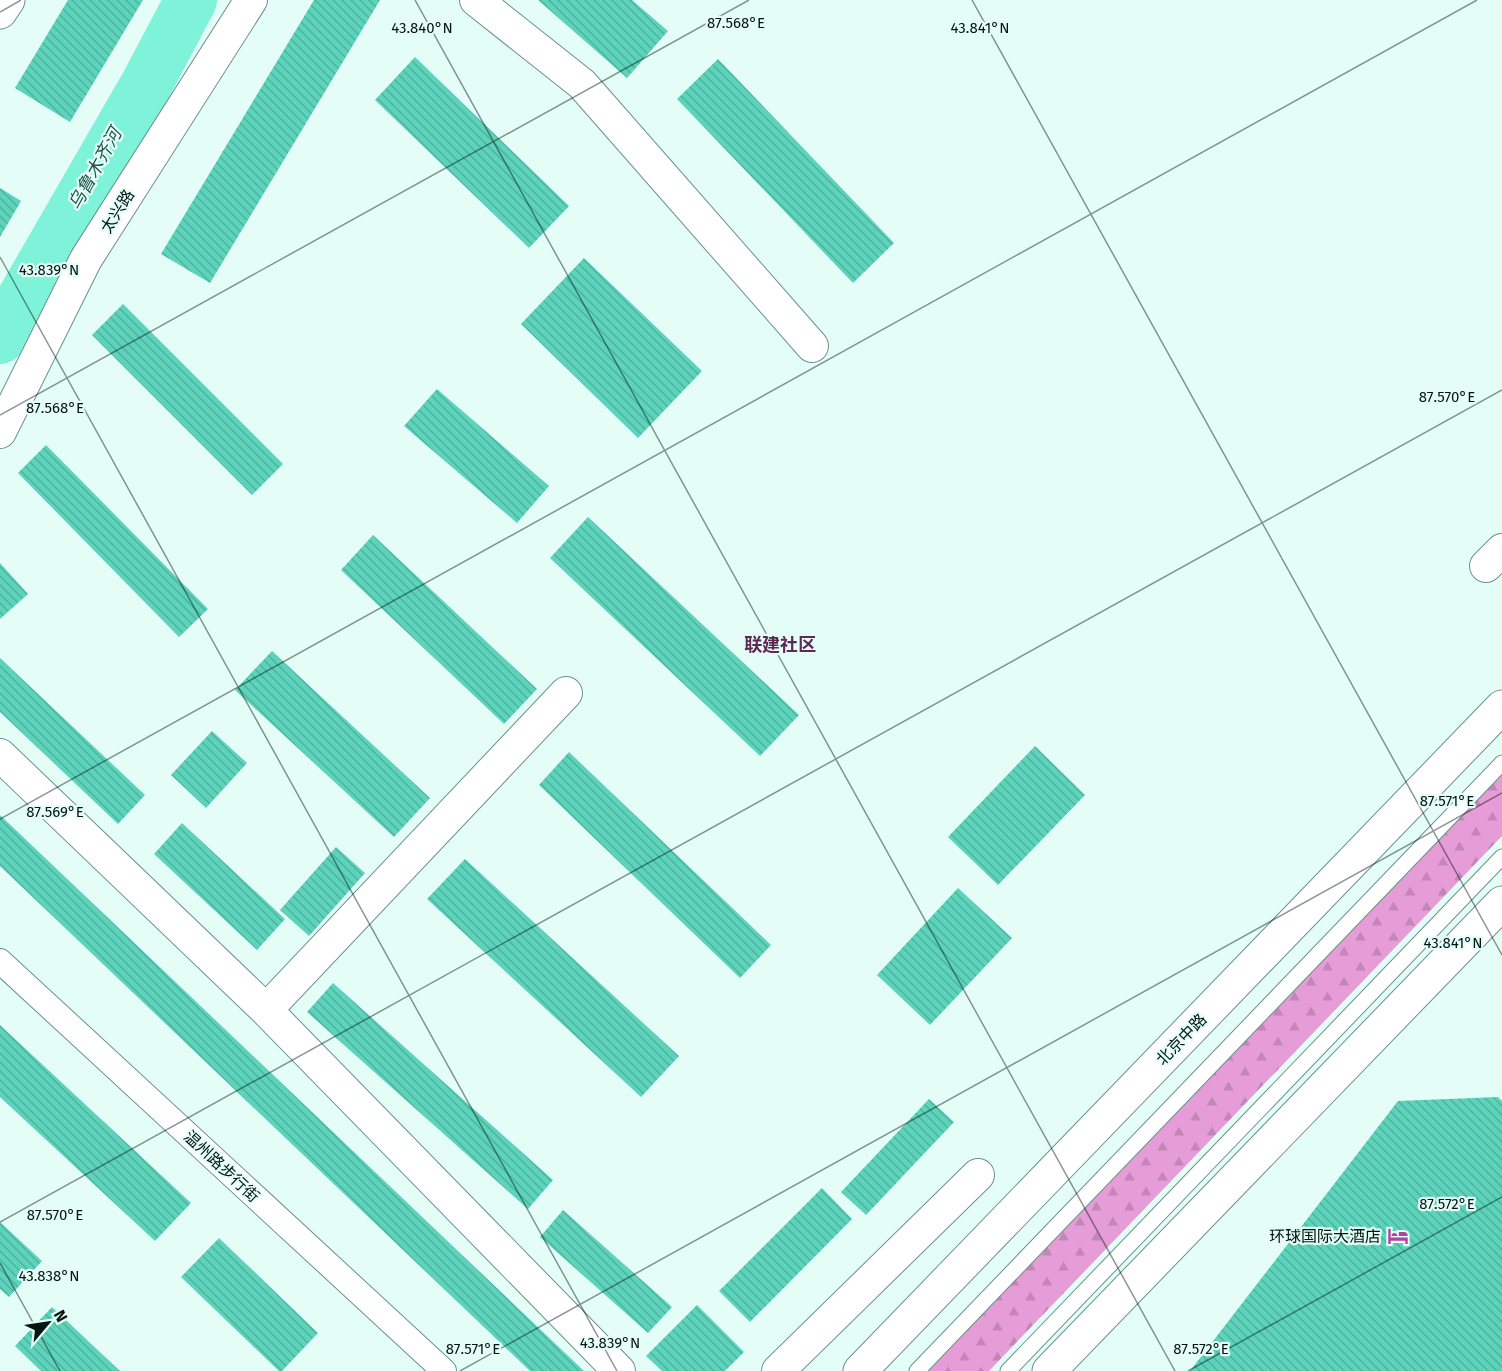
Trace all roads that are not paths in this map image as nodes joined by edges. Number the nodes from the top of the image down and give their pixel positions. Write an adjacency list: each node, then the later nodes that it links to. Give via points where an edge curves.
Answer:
1 (8, 0): 4 (main road)
2 (250, 0): 6 (street, 太兴路, via 86,259)
3 (476, 0): 5 (street, via 582,84)
4 (0, 12)
5 (812, 346)
6 (0, 432)
7 (566, 693): 14 (street)
8 (1502, 706): 19 (main road, 北京中路)
9 (0, 755): 14 (street)
10 (1502, 763): 20 (lane)
11 (1502, 857): 21 (lane)
12 (1502, 903): 22 (main road)
13 (0, 961): 16 (street, 温州路步行街)
14 (266, 1010): 17 (street)
15 (978, 1175): 18 (street)
16 (444, 1371)
17 (620, 1371)
18 (778, 1371)
19 (860, 1371)
20 (917, 1371)
21 (1008, 1371)
22 (1049, 1371)

